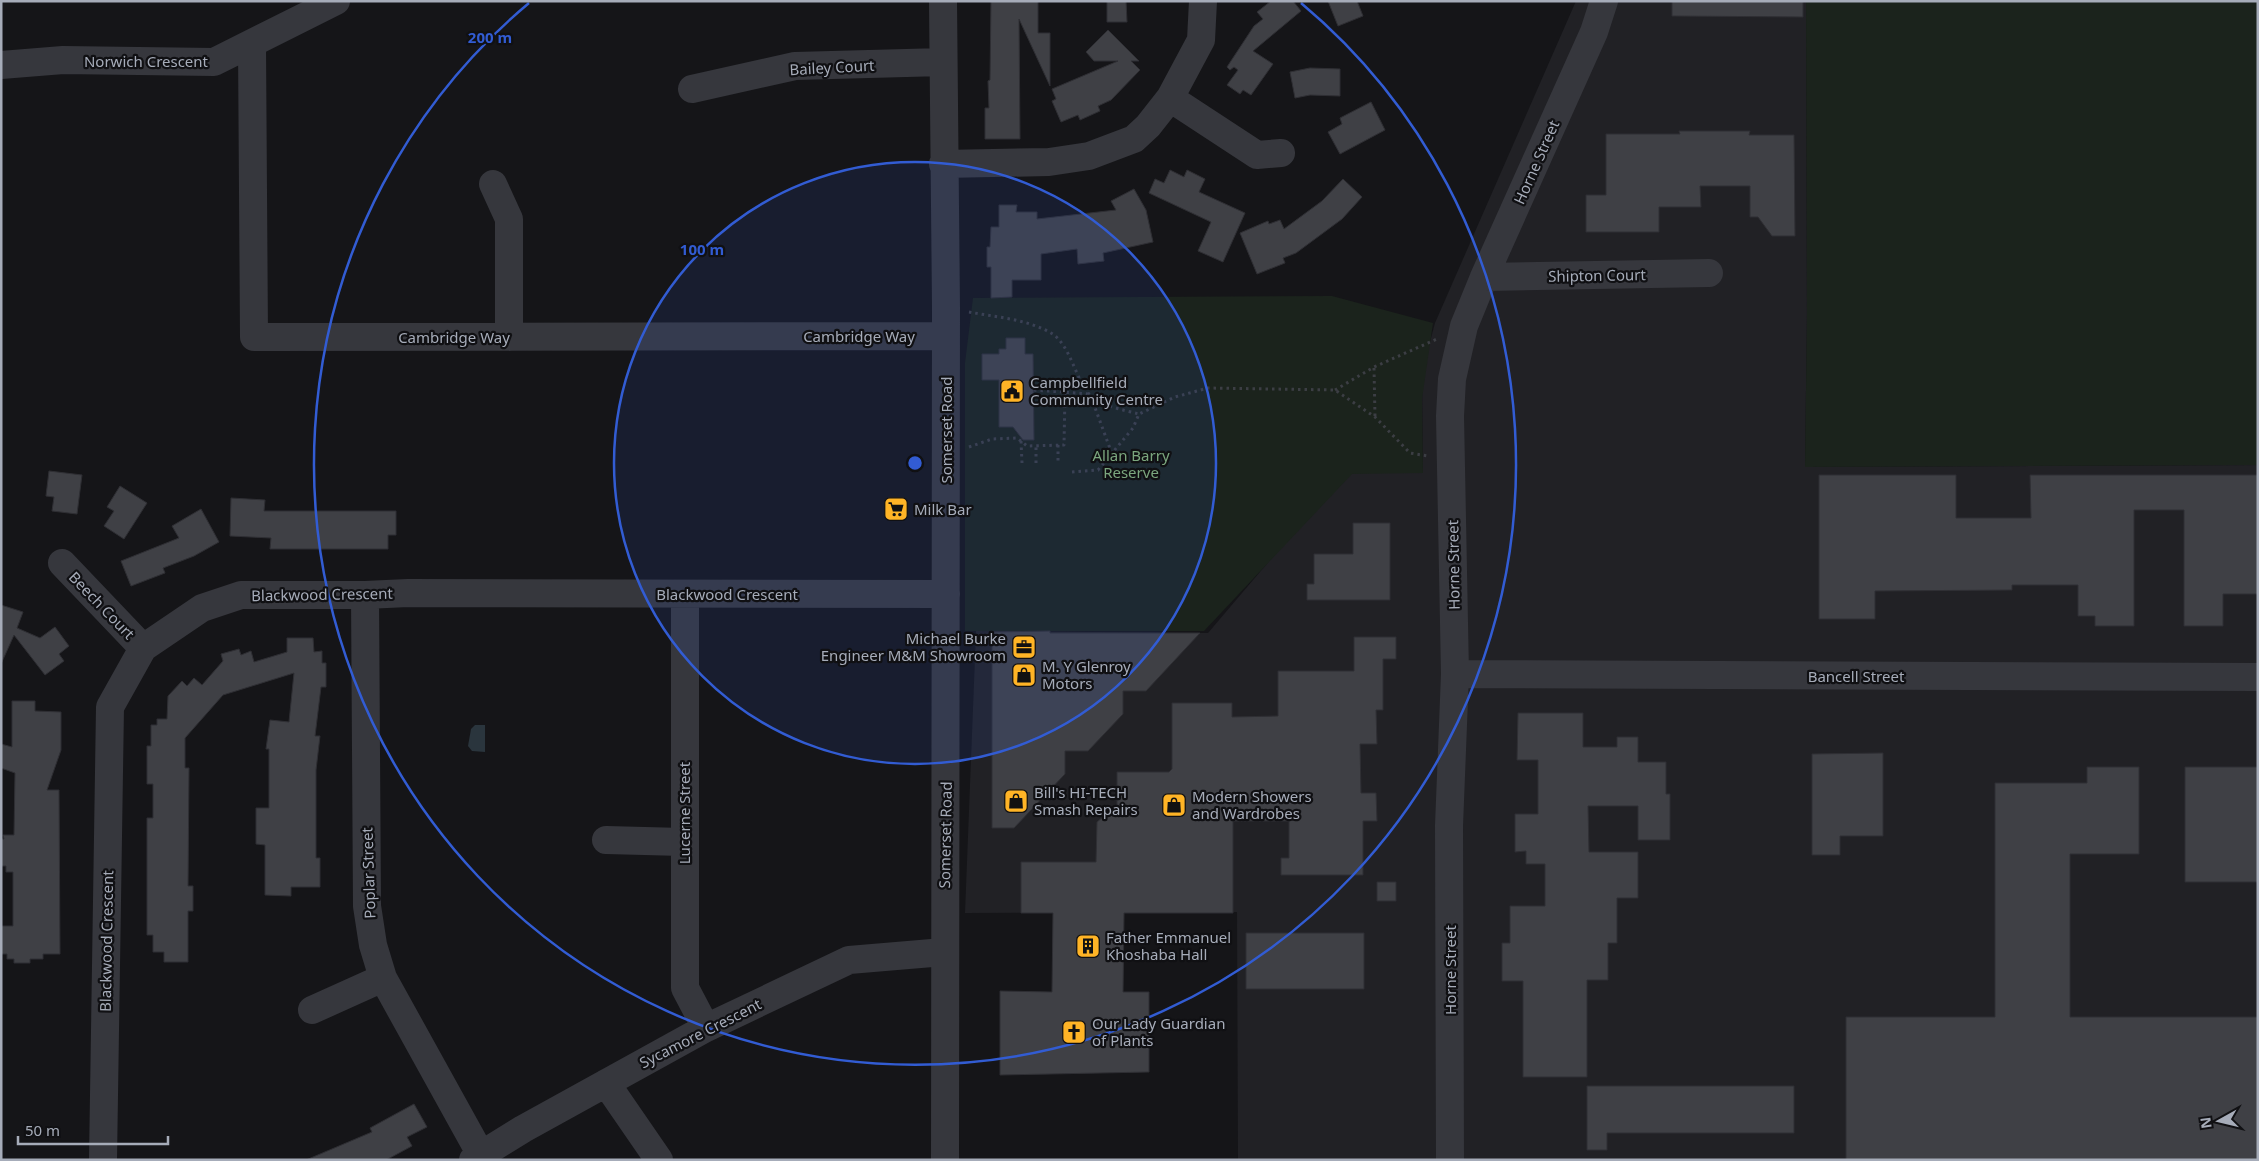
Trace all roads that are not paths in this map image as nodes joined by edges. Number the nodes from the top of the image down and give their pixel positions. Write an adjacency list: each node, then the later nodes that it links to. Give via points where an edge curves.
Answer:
1 (336, 1): 5 (street, Norwich Crescent)
2 (943, 1): 6 (street, Somerset Road)
3 (1203, 1): 9 (street, via 1200,40)
4 (1604, 1): 14 (street, Horne Street, via 1590,41)
5 (252, 45): 7 (street, Norwich Crescent, via 214,62 63,60); 16 (street, Cambridge Way, via 254,337)
6 (943, 62): 8 (street, Bailey Court, via 795,66); 11 (street, Somerset Road)
7 (1, 65)
8 (692, 89)
9 (1170, 98): 10 (street, via 1257,156); 11 (street, via 1134,138 1088,156 1048,162)
10 (1281, 153)
11 (943, 164): 15 (street, Somerset Road)
12 (493, 184): 16 (street, via 508,219)
13 (1710, 273): 14 (street, Shipton Court)
14 (1484, 277): 22 (street, Horne Street, via 1464,326 1452,379)
15 (946, 336): 16 (street, Cambridge Way); 19 (street, Somerset Road)
16 (509, 337)
17 (62, 563): 21 (street, Beech Court)
18 (684, 594): 19 (street, Blackwood Crescent); 20 (street, Blackwood Crescent); 25 (street, Lucerne Street)
19 (946, 594): 26 (street, Somerset Road)
20 (365, 595): 21 (street, Blackwood Crescent, via 241,595 202,608); 27 (street, Poplar Street, via 366,906)
21 (143, 648): 32 (street, Blackwood Crescent, via 110,707)
22 (1455, 674): 23 (street, Bancell Street); 35 (street, Horne Street, via 1449,826)
23 (2258, 676)
24 (606, 840): 25 (street)
25 (683, 842): 29 (street, Lucerne Street, via 685,988)
26 (944, 952): 29 (street, Sycamore Crescent, via 849,960); 34 (street, Somerset Road)
27 (383, 978): 28 (street); 31 (street, Poplar Street)
28 (312, 1010)
29 (706, 1028): 30 (street, Sycamore Crescent)
30 (606, 1083): 31 (street, Sycamore Crescent); 33 (street)
31 (477, 1157)
32 (103, 1160)
33 (660, 1160)
34 (945, 1160)
35 (1450, 1160)

